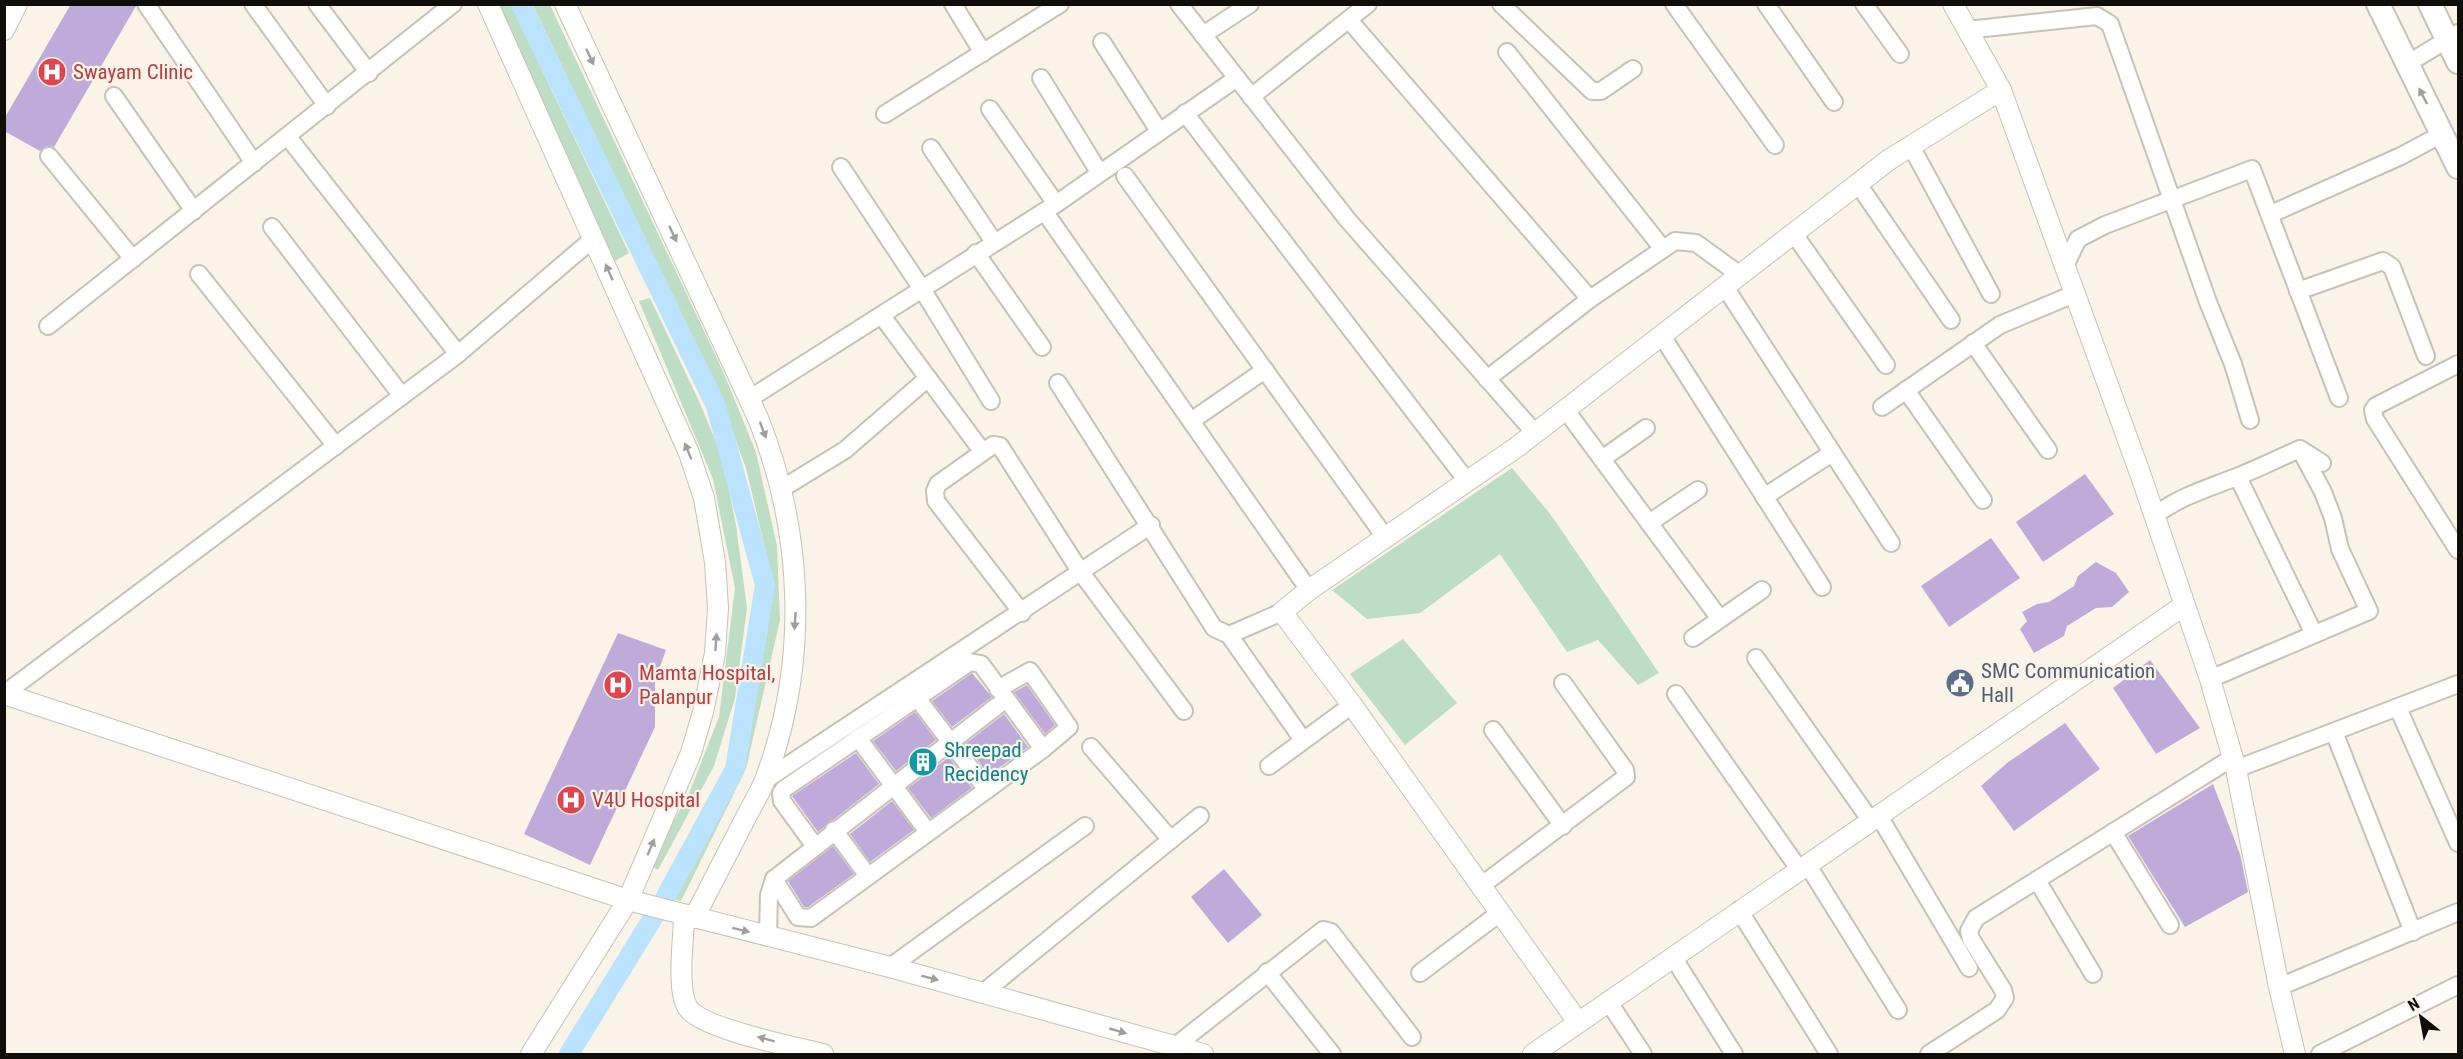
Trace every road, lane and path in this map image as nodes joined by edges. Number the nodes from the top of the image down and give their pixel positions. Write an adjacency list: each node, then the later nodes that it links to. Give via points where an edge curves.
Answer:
1 (146, 4): 50 (street)
2 (253, 4): 39 (street)
3 (318, 4): 32 (street)
4 (453, 4): 32 (street)
5 (488, 4): 62 (street)
6 (565, 4): 92 (street, one-way to 92)
7 (953, 4): 27 (street)
8 (1179, 4): 23 (street)
9 (1250, 4): 23 (street)
10 (1368, 4): 20 (street)
11 (1501, 4): 31 (street, via 1592,91 1601,91)
12 (1674, 4): 46 (street)
13 (1766, 4): 38 (street)
14 (1864, 4): 28 (street)
15 (1953, 4): 22 (street)
16 (2378, 4): 30 (main road)
17 (2430, 4): 24 (main road)
18 (1053, 6): 27 (street)
19 (13, 7): 21 (street)
20 (1348, 20): 37 (street); 74 (street)
21 (4, 30)
22 (1967, 30): 35 (street); 56 (street, via 2097,16 2110,24)
23 (1203, 35): 34 (street)
24 (2453, 36): 29 (main road); 30 (street)
25 (1102, 42): 43 (street)
26 (1507, 52): 64 (street)
27 (983, 53): 42 (street)
28 (1900, 54)
29 (2458, 62)
30 (2407, 64): 44 (main road, one-way to 30)
31 (1633, 69)
32 (369, 73): 39 (street)
33 (1041, 78): 53 (street)
34 (1237, 78): 37 (street); 41 (street)
35 (2001, 90): 47 (street); 67 (street)
36 (114, 96): 57 (street)
37 (1251, 97): 87 (street, via 1347,219)
38 (1834, 102)
39 (327, 106): 45 (street)
40 (990, 109): 58 (street)
41 (1185, 113): 43 (street); 108 (street)
42 (885, 114)
43 (1159, 131): 53 (street)
44 (2442, 134): 52 (main road); 59 (street)
45 (288, 137): 50 (street); 81 (street)
46 (1775, 146)
47 (1911, 146): 55 (street); 72 (street)
48 (931, 148): 63 (street)
49 (49, 156): 66 (street)
50 (254, 164): 57 (street)
51 (841, 167): 70 (street)
52 (2458, 167)
53 (1099, 172): 58 (street)
54 (1125, 176): 85 (street)
55 (1858, 183): 61 (street); 76 (street)
56 (2173, 201): 59 (street, via 2252,169); 67 (street, via 2113,221 2078,239); 96 (street)
57 (194, 211): 66 (street)
58 (1052, 211): 63 (street); 97 (street)
59 (2271, 214): 71 (street)
60 (272, 227): 90 (street)
61 (1794, 234): 69 (street); 84 (street)
62 (594, 238): 81 (street); 168 (street, one-way to 62, via 700,722 715,653 718,608 704,498 693,464)
63 (994, 242): 65 (street)
64 (1663, 249): 69 (street, via 1675,241 1696,243); 74 (street)
65 (976, 253): 70 (street); 80 (street)
66 (133, 259): 77 (street)
67 (2065, 266): 73 (street)
68 (199, 274): 100 (street)
69 (1732, 281): 78 (street); 104 (street)
70 (922, 289): 75 (street); 93 (street)
71 (2298, 291): 82 (street, via 2384,261 2392,267); 91 (street)
72 (1991, 294)
73 (2074, 294): 79 (street, via 2007,321); 113 (street)
74 (1590, 299): 87 (street)
75 (882, 316): 86 (street); 92 (street)
76 (1951, 320)
77 (48, 326)
78 (1662, 336): 95 (street); 111 (street)
79 (1973, 343): 89 (street); 102 (street)
80 (1042, 347)
81 (458, 354): 90 (street)
82 (2426, 356)
83 (2458, 364): 118 (street, via 2373,410)
84 (1886, 365)
85 (1264, 370): 97 (street); 116 (street)
86 (928, 378): 103 (street); 109 (street, via 845,450)
87 (1487, 379): 99 (street)
88 (1058, 383): 115 (street)
89 (1906, 390): 94 (street); 112 (street)
90 (402, 396): 100 (street)
91 (2339, 398)
92 (749, 399): 109 (street, one-way to 109)
93 (991, 400)
94 (1882, 407)
95 (1565, 409): 99 (street); 105 (street)
96 (2250, 420)
97 (1191, 421): 121 (street)
98 (1646, 428): 105 (street)
99 (1535, 433): 108 (street)
100 (336, 446): 134 (street)
101 (2300, 449): 106 (street); 107 (street); 127 (street, via 2323,492 2340,549 2369,611)
102 (2048, 450)
103 (982, 451): 119 (street, via 1000,446); 125 (street, via 938,484 936,501)
104 (1832, 453): 111 (street); 117 (street)
105 (1602, 459): 114 (street)
106 (2322, 463)
107 (2238, 477): 113 (street, via 2194,492); 127 (street)
108 (1467, 481): 116 (street)
109 (783, 488): 150 (street, one-way to 150, via 794,557 796,610 787,700)
110 (1698, 490): 114 (street)
111 (1764, 497): 120 (street)
112 (1983, 500)
113 (2154, 516): 123 (street)
114 (1649, 523): 126 (street)
115 (1151, 525): 119 (street); 128 (street, via 1214,628)
116 (1385, 537): 121 (street)
117 (1891, 543)
118 (2458, 550)
119 (1080, 571): 125 (street); 140 (street)
120 (1822, 587)
121 (1309, 590): 124 (street)
122 (1762, 590): 126 (street)
123 (2183, 606): 131 (street); 154 (street)
124 (1282, 612): 128 (street); 138 (street)
125 (1022, 613): 150 (street)
126 (1720, 619): 129 (street)
127 (2314, 634): 131 (street)
128 (1229, 635): 144 (street)
129 (1693, 638)
130 (1756, 658): 154 (street)
131 (2210, 679): 148 (street)
132 (1563, 683): 156 (street, via 1625,770 1626,777)
133 (2458, 684): 139 (street)
134 (5, 694): 168 (street)
135 (1002, 694): 137 (street, via 981,664 970,662); 145 (street); 147 (street); 147 (street, via 1024,672 1035,675 1069,727)
136 (1676, 694): 163 (street)
137 (916, 698): 143 (street); 145 (street)
138 (1352, 705): 144 (street); 167 (street)
139 (2398, 708): 142 (street); 161 (street)
140 (1184, 711)
141 (1493, 730): 156 (street)
142 (2334, 732): 148 (street); 174 (street)
143 (858, 738): 151 (street); 162 (street, via 781,793 782,801)
144 (1303, 740): 149 (street)
145 (950, 741): 151 (street); 152 (street)
146 (1091, 747): 160 (street)
147 (1043, 749): 152 (street)
148 (2234, 764): 159 (street); 183 (street)
149 (1269, 766)
150 (764, 781): 172 (street)
151 (893, 786): 157 (street); 158 (street)
152 (987, 790): 158 (street)
153 (1200, 816): 160 (street)
154 (1875, 818): 163 (street); 178 (street)
155 (1085, 826): 177 (street)
156 (1563, 826): 167 (street)
157 (834, 830): 162 (street); 164 (street)
158 (928, 832): 164 (street)
159 (2113, 832): 166 (street); 173 (street)
160 (1171, 840): 184 (street)
161 (2458, 843)
162 (814, 845): 165 (street)
163 (1803, 867): 169 (street); 186 (street)
164 (868, 876): 165 (street, via 806,919 798,917)
165 (774, 879): 175 (street, via 769,895)
166 (2037, 880): 181 (street); 198 (street, via 1976,918 1969,931 2003,990 2002,1005)
167 (1482, 885): 170 (street)
168 (635, 901): 172 (street); 190 (street)
169 (1739, 910): 176 (street); 197 (street)
170 (1501, 912): 180 (street); 187 (street)
171 (2458, 912): 174 (street)
172 (689, 917): 175 (street, one-way to 175); 191 (street, one-way to 172, via 706,1023 688,1008 682,988)
173 (2170, 926)
174 (2413, 932): 183 (street)
175 (768, 938): 177 (street)
176 (1673, 957): 185 (street); 196 (street)
177 (890, 967): 184 (street, one-way to 184)
178 (1969, 968)
179 (1267, 972): 188 (street, via 1317,932 1328,930); 189 (street); 193 (street)
180 (1420, 973)
181 (2093, 974)
182 (2458, 986): 200 (street)
183 (2279, 987): 199 (street)
184 (984, 992): 189 (street, one-way to 189)
185 (1608, 1001): 187 (street); 195 (street)
186 (1898, 1010)
187 (1578, 1023): 194 (street)
188 (1413, 1037)
189 (1174, 1047): 192 (street)
190 (531, 1054)
191 (823, 1054)
192 (1203, 1054)
193 (1332, 1054)
194 (1533, 1054)
195 (1642, 1054)
196 (1734, 1054)
197 (1829, 1054)
198 (1929, 1054)
199 (2295, 1054)
200 (2319, 1054)

